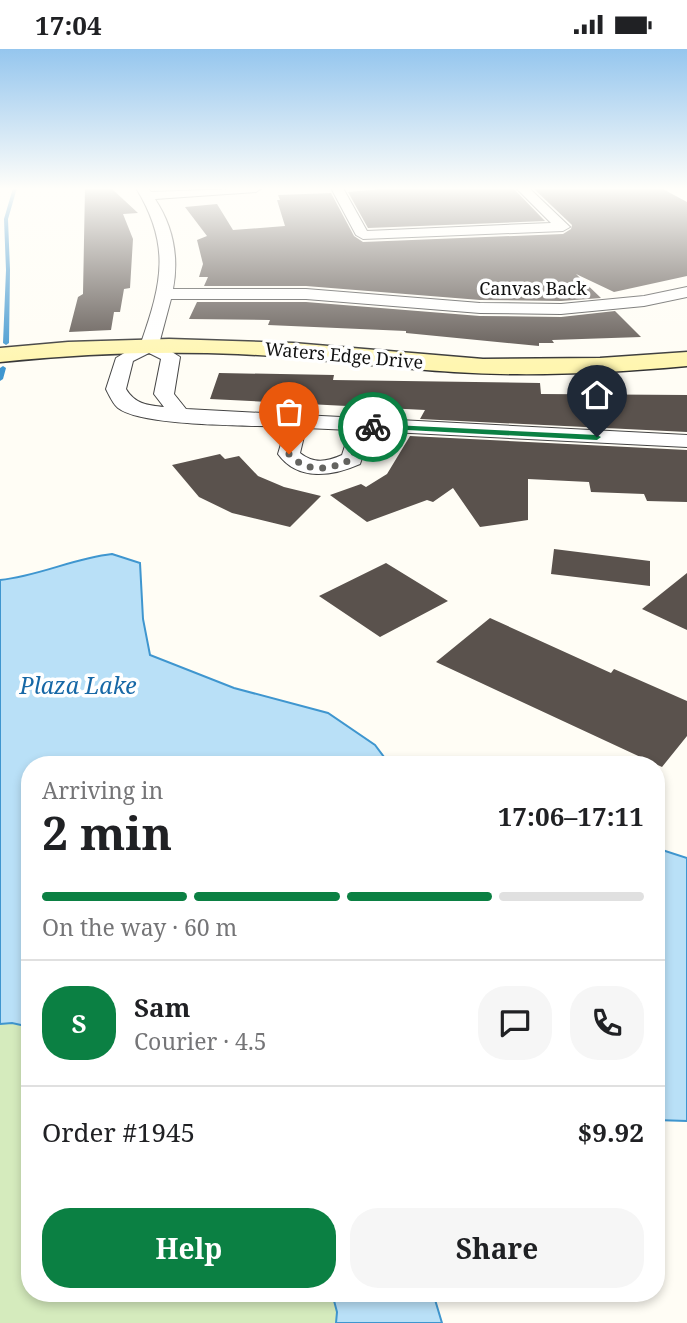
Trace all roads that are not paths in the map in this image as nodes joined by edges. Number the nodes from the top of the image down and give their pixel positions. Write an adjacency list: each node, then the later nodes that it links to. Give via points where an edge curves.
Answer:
1 (168, 247): 3 (street)
2 (687, 292): 3 (street, Canvas Back, via 634,305 544,311 351,297)
3 (167, 294): 4 (street)
4 (149, 346): 5 (street, Waters Edge Drive); 6 (street, Waters Edge Drive, via 285,350 515,367); 7 (street, via 125,358); 8 (street, via 171,357)
5 (0, 355)
6 (687, 359)
7 (119, 379): 8 (street); 9 (street, via 116,389 124,403)
8 (166, 379): 9 (street, via 164,394)
9 (180, 415): 10 (street)
10 (297, 422): 11 (street); 11 (street, via 289,454 313,469 337,467 352,459)
11 (362, 426): 12 (street)
12 (687, 441)

